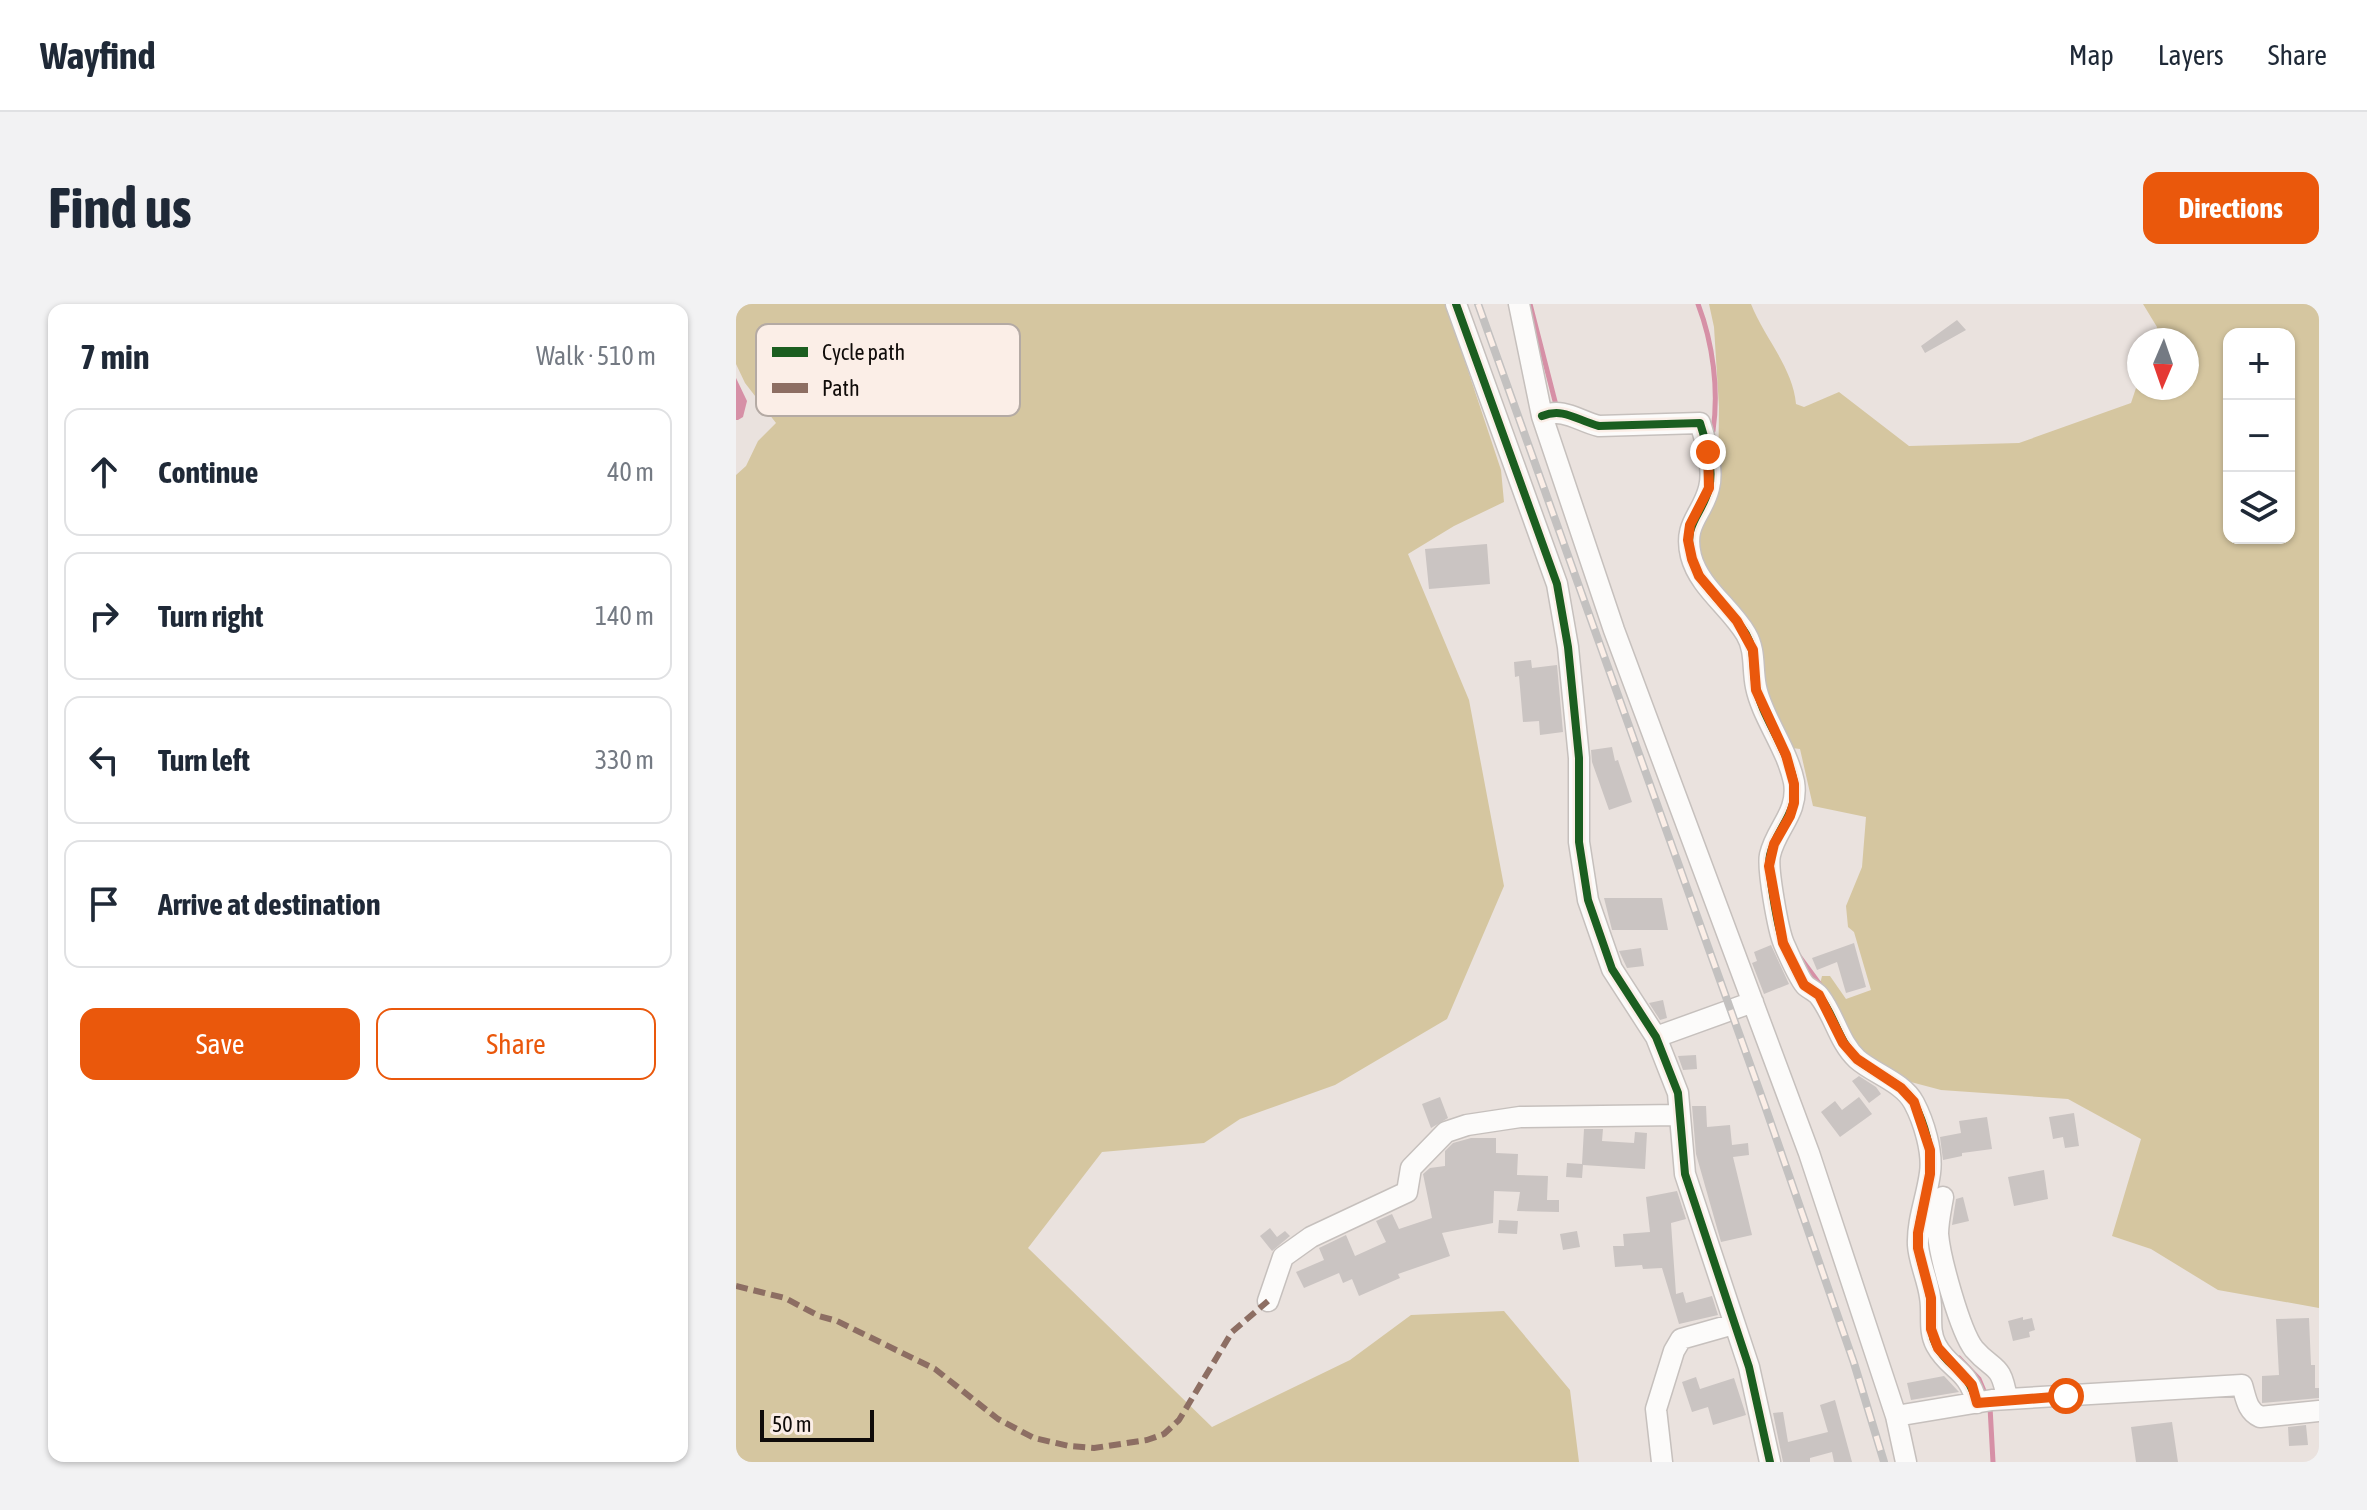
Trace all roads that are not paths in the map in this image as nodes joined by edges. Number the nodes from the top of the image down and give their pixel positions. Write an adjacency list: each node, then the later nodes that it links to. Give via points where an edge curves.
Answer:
1 (1456, 304): 5 (street, via 1557,584 1579,758 1579,842 1588,900 1612,969)
2 (1519, 304): 3 (street, via 1530,368)
3 (1552, 413): 4 (street, via 1614,630); 10 (street, via 1599,426 1700,423 1709,488 1690,525 1692,559 1753,650 1756,690 1794,784 1794,803 1769,866 1783,943 1804,985 1819,995 1843,1043 1914,1102 1930,1150 1918,1248 1931,1298 1931,1329 1938,1348)
4 (1753, 1002): 5 (street); 12 (street)
5 (1656, 1037): 6 (street, via 1678,1093)
6 (1679, 1115): 8 (street, via 1520,1117 1446,1132 1411,1168 1407,1192 1311,1237 1283,1257); 9 (street, via 1685,1174)
7 (1943, 1197): 10 (street, via 1938,1231 1958,1311 1975,1350 1996,1367 2004,1382)
8 (1268, 1301)
9 (1734, 1324): 13 (street, via 1681,1339 1674,1351 1656,1409); 14 (street)
10 (1990, 1401): 11 (street, via 2242,1385 2248,1407 2260,1417); 12 (street)
11 (2319, 1411)
12 (1896, 1416): 15 (street)
13 (1662, 1462)
14 (1770, 1462)
15 (1906, 1462)

